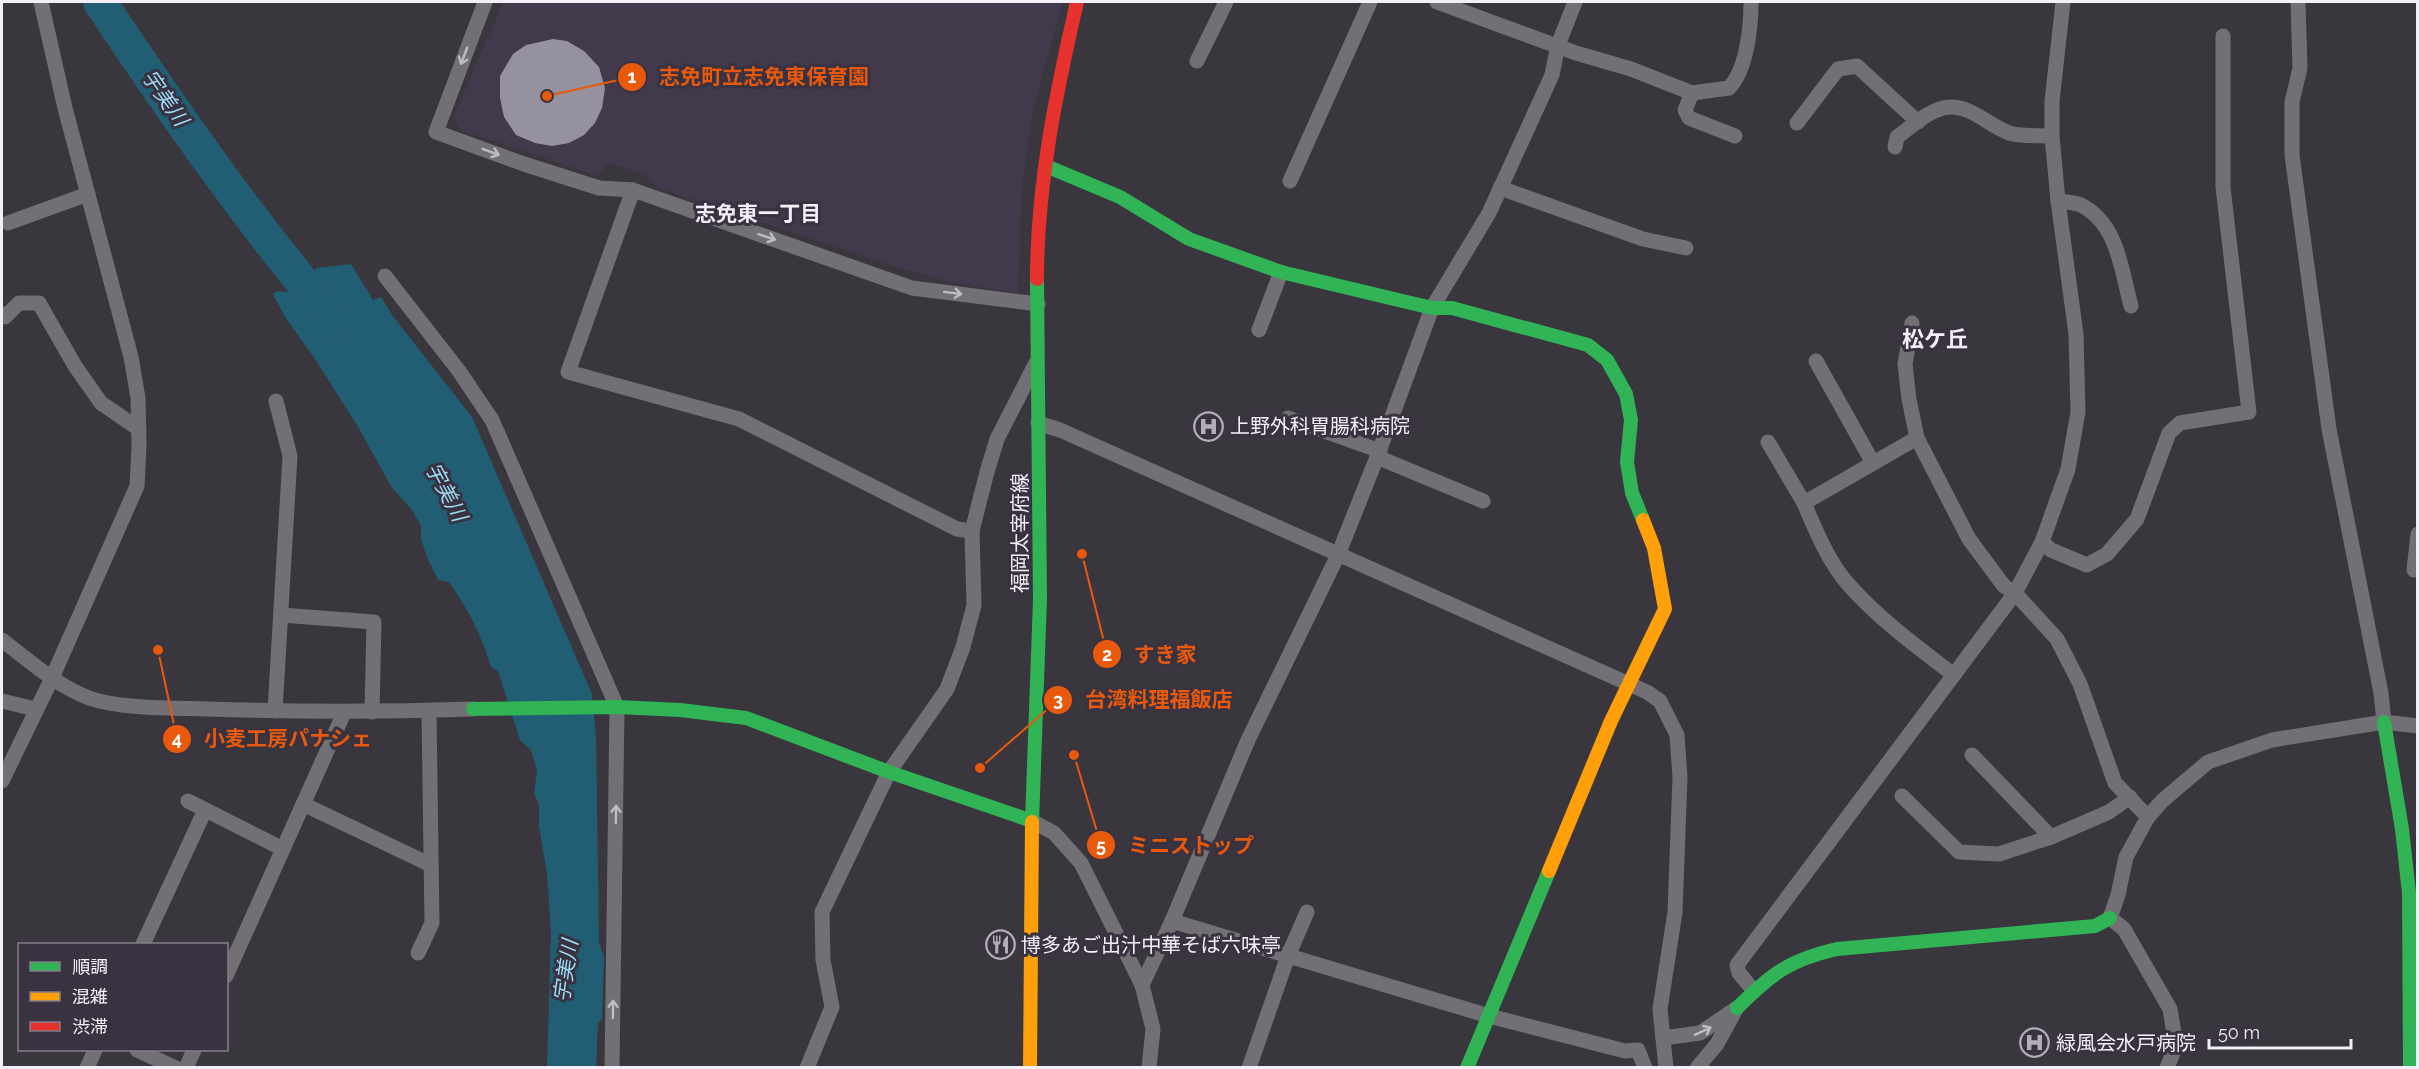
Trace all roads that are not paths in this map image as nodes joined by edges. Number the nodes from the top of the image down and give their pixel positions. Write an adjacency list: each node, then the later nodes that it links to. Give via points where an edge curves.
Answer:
1 (41, 2): 24 (street)
2 (485, 2): 23 (street, one-way to 23, via 436,132 599,188)
3 (1077, 2): 20 (street, 福岡太宰府線, via 1056,93)
4 (1226, 2): 13 (street)
5 (1370, 2): 21 (street)
6 (1437, 2): 12 (street)
7 (1575, 2): 12 (street)
8 (1751, 2): 14 (street, via 1751,27 1736,81 1729,88)
9 (2063, 2): 17 (street)
10 (2298, 2): 67 (street, via 2300,68 2292,102 2292,155 2329,429)
11 (2223, 36): 50 (street, via 2223,187 2249,412 2180,423 2169,433 2137,519 2107,554 2087,565 2051,550)
12 (1558, 45): 14 (street); 22 (street, via 1552,75)
13 (1197, 61)
14 (1692, 93): 18 (street, via 1685,110 1689,118)
15 (1918, 122): 16 (street, via 1857,66 1838,69); 17 (street, via 1949,107 1964,109 2013,134); 19 (street, via 1897,137)
16 (1797, 123)
17 (2052, 135): 25 (street)
18 (1735, 136)
19 (1895, 147)
20 (1046, 166): 28 (street, via 1120,197 1189,239); 30 (street, 福岡太宰府線, via 1037,232)
21 (1290, 181)
22 (1500, 188): 27 (street, via 1643,239); 32 (street)
23 (633, 190): 30 (street, one-way to 30, via 912,288); 48 (street, via 568,372 739,419 957,529)
24 (88, 195): 26 (street); 41 (street, via 131,357)
25 (2058, 201): 31 (street, via 2079,204 2100,219 2112,235); 50 (street, via 2076,334 2078,412 2068,469)
26 (8, 223)
27 (1686, 248)
28 (1281, 272): 32 (street); 35 (street)
29 (385, 276): 60 (street, via 492,420)
30 (1038, 304): 36 (street, 福岡太宰府線)
31 (2131, 306)
32 (1432, 308): 44 (street); 58 (street, via 1452,308 1588,345 1607,360 1626,394 1631,420 1627,462 1632,493 1654,548 1665,609)
33 (2, 314): 41 (street, via 5,317 19,303 39,303 101,403)
34 (1912, 322): 42 (street, via 1905,364)
35 (1259, 330)
36 (1037, 360): 40 (street, 福岡太宰府線); 48 (street, via 997,439)
37 (1816, 361): 45 (street)
38 (276, 401): 54 (street, via 290,456)
39 (1288, 418): 44 (street)
40 (1038, 423): 51 (street); 78 (street, 福岡太宰府線, via 1040,599)
41 (139, 429): 57 (street, via 137,486)
42 (1917, 438): 45 (street); 53 (street, via 1968,539 2004,586)
43 (1768, 442): 47 (street)
44 (1378, 454): 46 (street); 51 (street)
45 (1873, 463): 47 (street)
46 (1483, 501)
47 (1804, 503): 56 (street, via 1821,545 1848,584 1901,635)
48 (972, 531): 70 (street, via 974,605 963,647 947,689)
49 (2418, 534): 52 (street)
50 (2042, 542): 53 (street)
51 (1338, 555): 58 (street); 84 (street, via 1248,740)
52 (2414, 570)
53 (2015, 593): 56 (street); 73 (street, via 2057,639 2080,684 2115,783)
54 (280, 615): 63 (street); 65 (street, via 374,622)
55 (2, 640): 57 (street)
56 (1954, 675): 90 (street, via 1737,965)
57 (52, 678): 61 (street); 63 (street, via 90,698 123,704)
58 (1627, 683): 92 (street); 93 (street, via 1660,701 1677,735 1680,777 1675,912 1660,1009)
59 (2, 701): 61 (street)
60 (617, 707): 62 (street); 70 (street, via 746,718); 102 (street, one-way to 60)
61 (35, 709): 71 (street)
62 (473, 709): 64 (street)
63 (275, 711): 66 (street)
64 (429, 711): 65 (street); 81 (street)
65 (372, 712): 66 (street)
66 (344, 713): 75 (street)
67 (2384, 722): 68 (street); 77 (street, via 2272,740 2208,762); 94 (street, via 2409,893)
68 (2418, 726)
69 (1972, 755): 79 (street)
70 (889, 772): 78 (street); 103 (street, via 822,912 824,960 832,1007)
71 (2, 781)
72 (1902, 796): 79 (street, via 1959,852 1999,854)
73 (2130, 797): 77 (street); 79 (street, via 2109,812)
74 (188, 801): 76 (street)
75 (303, 804): 80 (street); 81 (street)
76 (205, 810): 80 (street); 85 (street)
77 (2148, 817): 83 (street, via 2126,857)
78 (1032, 821): 89 (street, via 1054,833 1081,863); 104 (street, 福岡太宰府線)
79 (2051, 837)
80 (283, 849): 88 (street)
81 (431, 865): 86 (street, via 432,922)
82 (1307, 912): 87 (street)
83 (2110, 918): 90 (street, via 2095,926 1837,949 1788,963); 110 (street, via 2124,928 2170,1009 2176,1045)
84 (1172, 921): 87 (street); 89 (street)
85 (144, 943)
86 (418, 952)
87 (1288, 956): 92 (street); 105 (street)
88 (228, 972)
89 (1142, 985): 98 (street, via 1153,1029)
90 (1754, 991): 91 (street)
91 (1737, 1008): 93 (street, one-way to 91, via 1700,1034); 109 (street, via 1717,1044)
92 (1489, 1016): 106 (street); 107 (street, via 1625,1051 1638,1050)
93 (1663, 1038): 108 (street)
94 (2414, 1047): 111 (street)
95 (95, 1051): 99 (street)
96 (140, 1051): 100 (street)
97 (194, 1051): 101 (street)
98 (1148, 1067)
99 (87, 1068)
100 (176, 1068)
101 (186, 1068)
102 (612, 1068)
103 (807, 1068)
104 (1030, 1068)
105 (1249, 1068)
106 (1467, 1068)
107 (1645, 1068)
108 (1666, 1068)
109 (1697, 1068)
110 (2167, 1068)
111 (2410, 1068)

